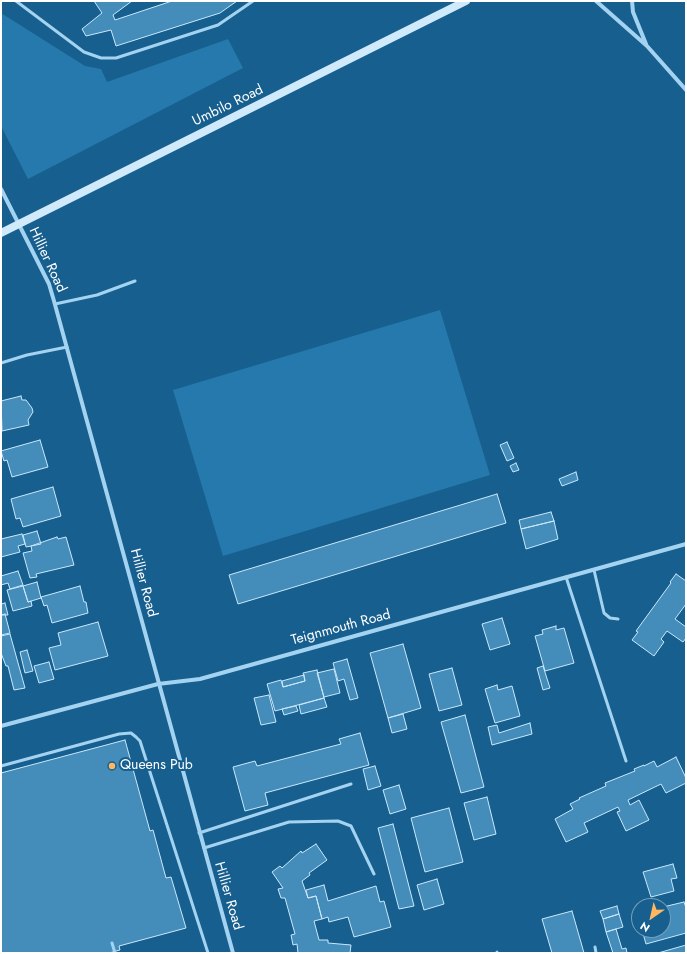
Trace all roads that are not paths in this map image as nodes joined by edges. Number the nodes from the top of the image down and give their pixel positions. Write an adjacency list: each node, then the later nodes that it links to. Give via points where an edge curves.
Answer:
1 (16, 1): 2 (lane, via 84,52 101,58 116,58 218,25)
2 (253, 1)
3 (466, 1): 9 (main road, Umbilo Road)
4 (596, 1): 6 (street)
5 (632, 1): 6 (street, via 633,12)
6 (647, 46): 7 (street)
7 (686, 90)
8 (1, 189): 9 (street, Hillier Road)
9 (18, 224): 10 (main road, Umbilo Road); 12 (street, Hillier Road, via 49,284)
10 (1, 234)
11 (136, 281): 12 (lane, via 97,295)
12 (55, 304): 13 (street, Hillier Road)
13 (67, 347): 14 (lane); 19 (street, Hillier Road)
14 (1, 363)
15 (686, 544): 16 (street, Teignmouth Road)
16 (594, 570): 17 (street, Teignmouth Road); 18 (lane, via 604,612 610,618)
17 (566, 578): 19 (street, Teignmouth Road, via 200,679); 21 (lane)
18 (618, 619)
19 (158, 684): 20 (street, Teignmouth Road); 24 (street, Hillier Road)
20 (1, 726)
21 (626, 761)
22 (1, 766): 30 (lane, via 119,734 131,733 136,737 140,742)
23 (352, 784): 24 (lane)
24 (199, 833): 25 (street, Hillier Road)
25 (204, 848): 26 (lane, via 289,822 338,821 351,826); 31 (street, Hillier Road)
26 (374, 874)
27 (112, 943): 29 (lane)
28 (595, 947): 32 (lane)
29 (115, 953)
30 (208, 953)
31 (233, 953)
32 (596, 953)

